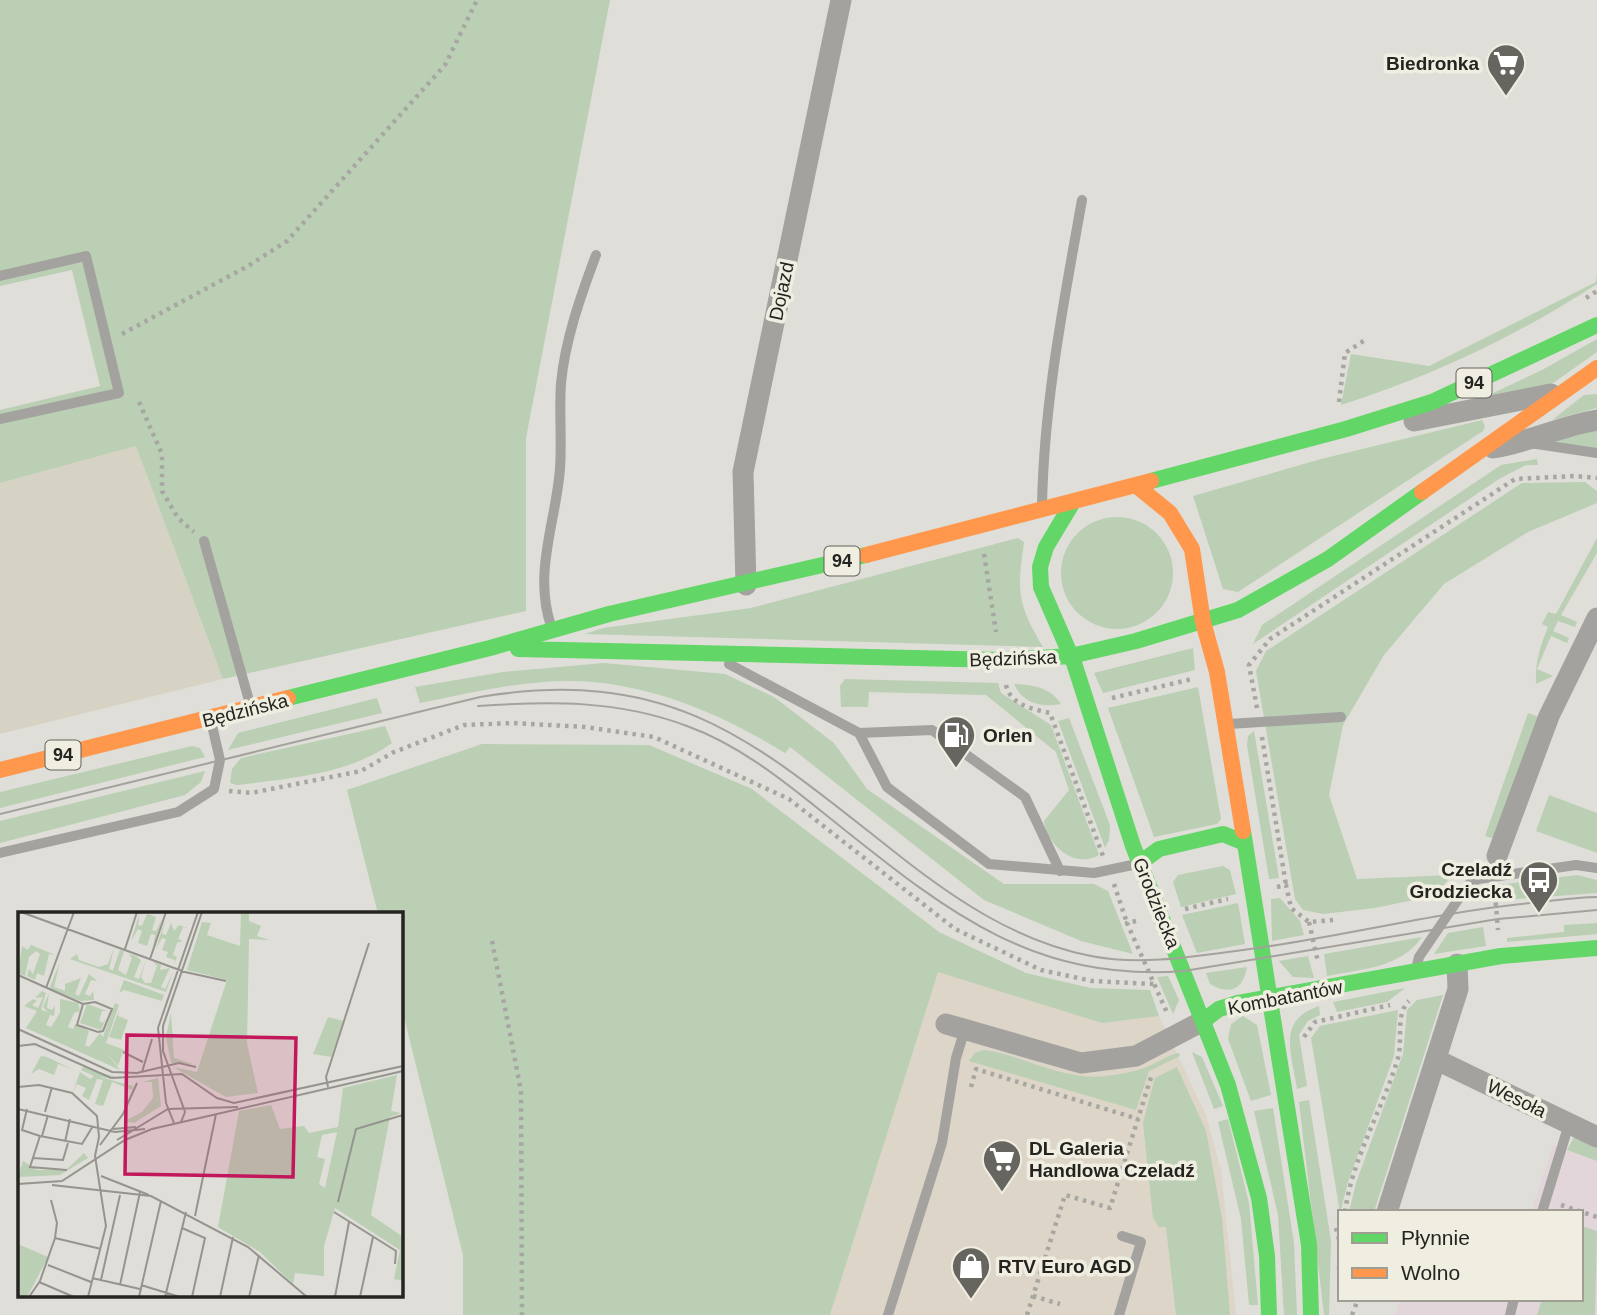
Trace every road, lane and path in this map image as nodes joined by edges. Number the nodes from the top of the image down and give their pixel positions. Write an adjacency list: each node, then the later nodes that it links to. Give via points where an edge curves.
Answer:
1 (477, 0): 7 (path, via 445,65 287,241)
2 (841, 0): 25 (street, Dojazd, via 743,472)
3 (1083, 200): 22 (lane, via 1055,346 1043,440)
4 (596, 255): 28 (lane, via 561,382 560,470 542,574)
5 (0, 276): 13 (lane, via 86,256 119,393)
6 (1597, 325): 15 (main road, 94, via 1432,402)
7 (122, 332)
8 (1365, 340): 15 (path, via 1345,354)
9 (1597, 369): 11 (main road, 94)
10 (1597, 387): 11 (street, Będzińska)
11 (1564, 392): 15 (street, Będzińska, via 1388,427); 17 (main road, Będzińska / 94)
12 (139, 402): 24 (path, via 162,454 162,491 178,518)
13 (0, 419)
14 (1597, 420): 16 (street, Będzińska, via 1571,424)
15 (1342, 421): 20 (main road, Będzińska / 94)
16 (1527, 442): 17 (street, Będzińska); 18 (lane)
17 (1481, 450): 27 (main road, Będzińska / 94, via 1328,559 1238,610)
18 (1597, 453)
19 (1597, 478): 33 (path, via 1515,479 1270,639)
20 (1138, 487): 21 (main road, 94); 27 (main road, via 1170,513 1192,549)
21 (1073, 502): 22 (main road, Będzińska / 94); 31 (main road, Grodziecka, via 1051,532 1040,576 1049,613)
22 (1042, 510): 23 (main road, Będzińska / 94)
23 (979, 527): 25 (main road, Będzińska / 94); 32 (path)
24 (204, 541): 36 (lane)
25 (746, 585): 28 (main road, Będzińska / 94)
26 (1597, 618): 49 (street, via 1549,716)
27 (1203, 622): 31 (main road, Będzińska / 94); 34 (main road)
28 (552, 628): 29 (main road, Będzińska / 94)
29 (490, 648): 30 (main road, Będzińska / 94); 36 (main road, Będzińska / 94)
30 (713, 656): 32 (main road, Będzińska / 94); 42 (lane)
31 (1071, 656): 32 (main road, Będzińska / 94); 35 (main road, Grodziecka)
32 (1001, 660): 37 (path, via 1007,691 1024,708)
33 (1249, 665): 34 (path); 40 (path)
34 (1217, 673): 35 (path); 41 (main road)
35 (1087, 704): 37 (path); 48 (main road, Grodziecka)
36 (251, 708): 39 (main road, Będzińska / 94)
37 (1050, 713): 52 (path)
38 (1341, 717): 40 (lane)
39 (210, 718): 43 (main road, Będzińska / 94); 44 (lane, via 220,760)
40 (1259, 720): 41 (lane); 54 (path)
41 (1226, 724): 45 (main road)
42 (859, 733): 53 (lane, via 887,787 989,864); 53 (lane, via 932,730 1025,797)
43 (0, 771)
44 (214, 789): 46 (lane, via 178,812); 62 (path, via 251,793 361,771 394,752 464,725 538,724 654,737 789,799 955,929 1041,970 1093,981)
45 (1245, 843): 47 (main road); 48 (main road, via 1223,834 1159,849); 64 (main road)
46 (0, 853)
47 (1227, 853)
48 (1140, 863): 50 (main road); 52 (lane); 65 (main road, Grodziecka)
49 (1494, 866): 51 (lane); 59 (path); 61 (lane, via 1468,885 1419,957)
50 (1166, 868)
51 (1597, 868)
52 (1109, 870): 53 (lane); 56 (path)
53 (1060, 871)
54 (1286, 885)
55 (1309, 922): 63 (path)
56 (1127, 923)
57 (492, 941): 82 (path, via 521,1091)
58 (1597, 948): 59 (main road, Kombatantów)
59 (1501, 956): 60 (main road, Kombatantów)
60 (1457, 964): 61 (main road, Kombatantów); 68 (street, via 1458,989)
61 (1416, 972): 63 (main road, Kombatantów)
62 (1154, 984)
63 (1324, 989): 64 (main road, Kombatantów)
64 (1270, 999): 65 (main road, Kombatantów, via 1219,1009); 87 (main road, via 1309,1245)
65 (1203, 1021): 66 (street, Kombatantów, via 1136,1056 1082,1063); 86 (main road, Grodziecka, via 1254,1170 1265,1235)
66 (955, 1026): 83 (lane, via 956,1058 942,1143)
67 (1304, 1041): 74 (path, via 1315,1022 1413,998 1401,1013 1398,1056)
68 (1437, 1060): 72 (street, Wesoła); 75 (street)
69 (1163, 1067): 71 (path, via 1152,1072)
70 (967, 1099): 71 (path, via 976,1069)
71 (1138, 1119): 80 (path, via 1110,1208 1065,1195)
72 (1569, 1124): 73 (street, Wesoła); 76 (lane)
73 (1597, 1137)
74 (1345, 1210)
75 (1388, 1210)
76 (1543, 1210)
77 (1560, 1210): 78 (path, via 1561,1205)
78 (1576, 1210)
79 (1122, 1236): 85 (lane, via 1142,1242)
80 (1034, 1296): 81 (path); 84 (path)
81 (1060, 1304)
82 (522, 1315)
83 (888, 1315)
84 (1027, 1315)
85 (1119, 1315)
86 (1269, 1315)
87 (1311, 1315)

